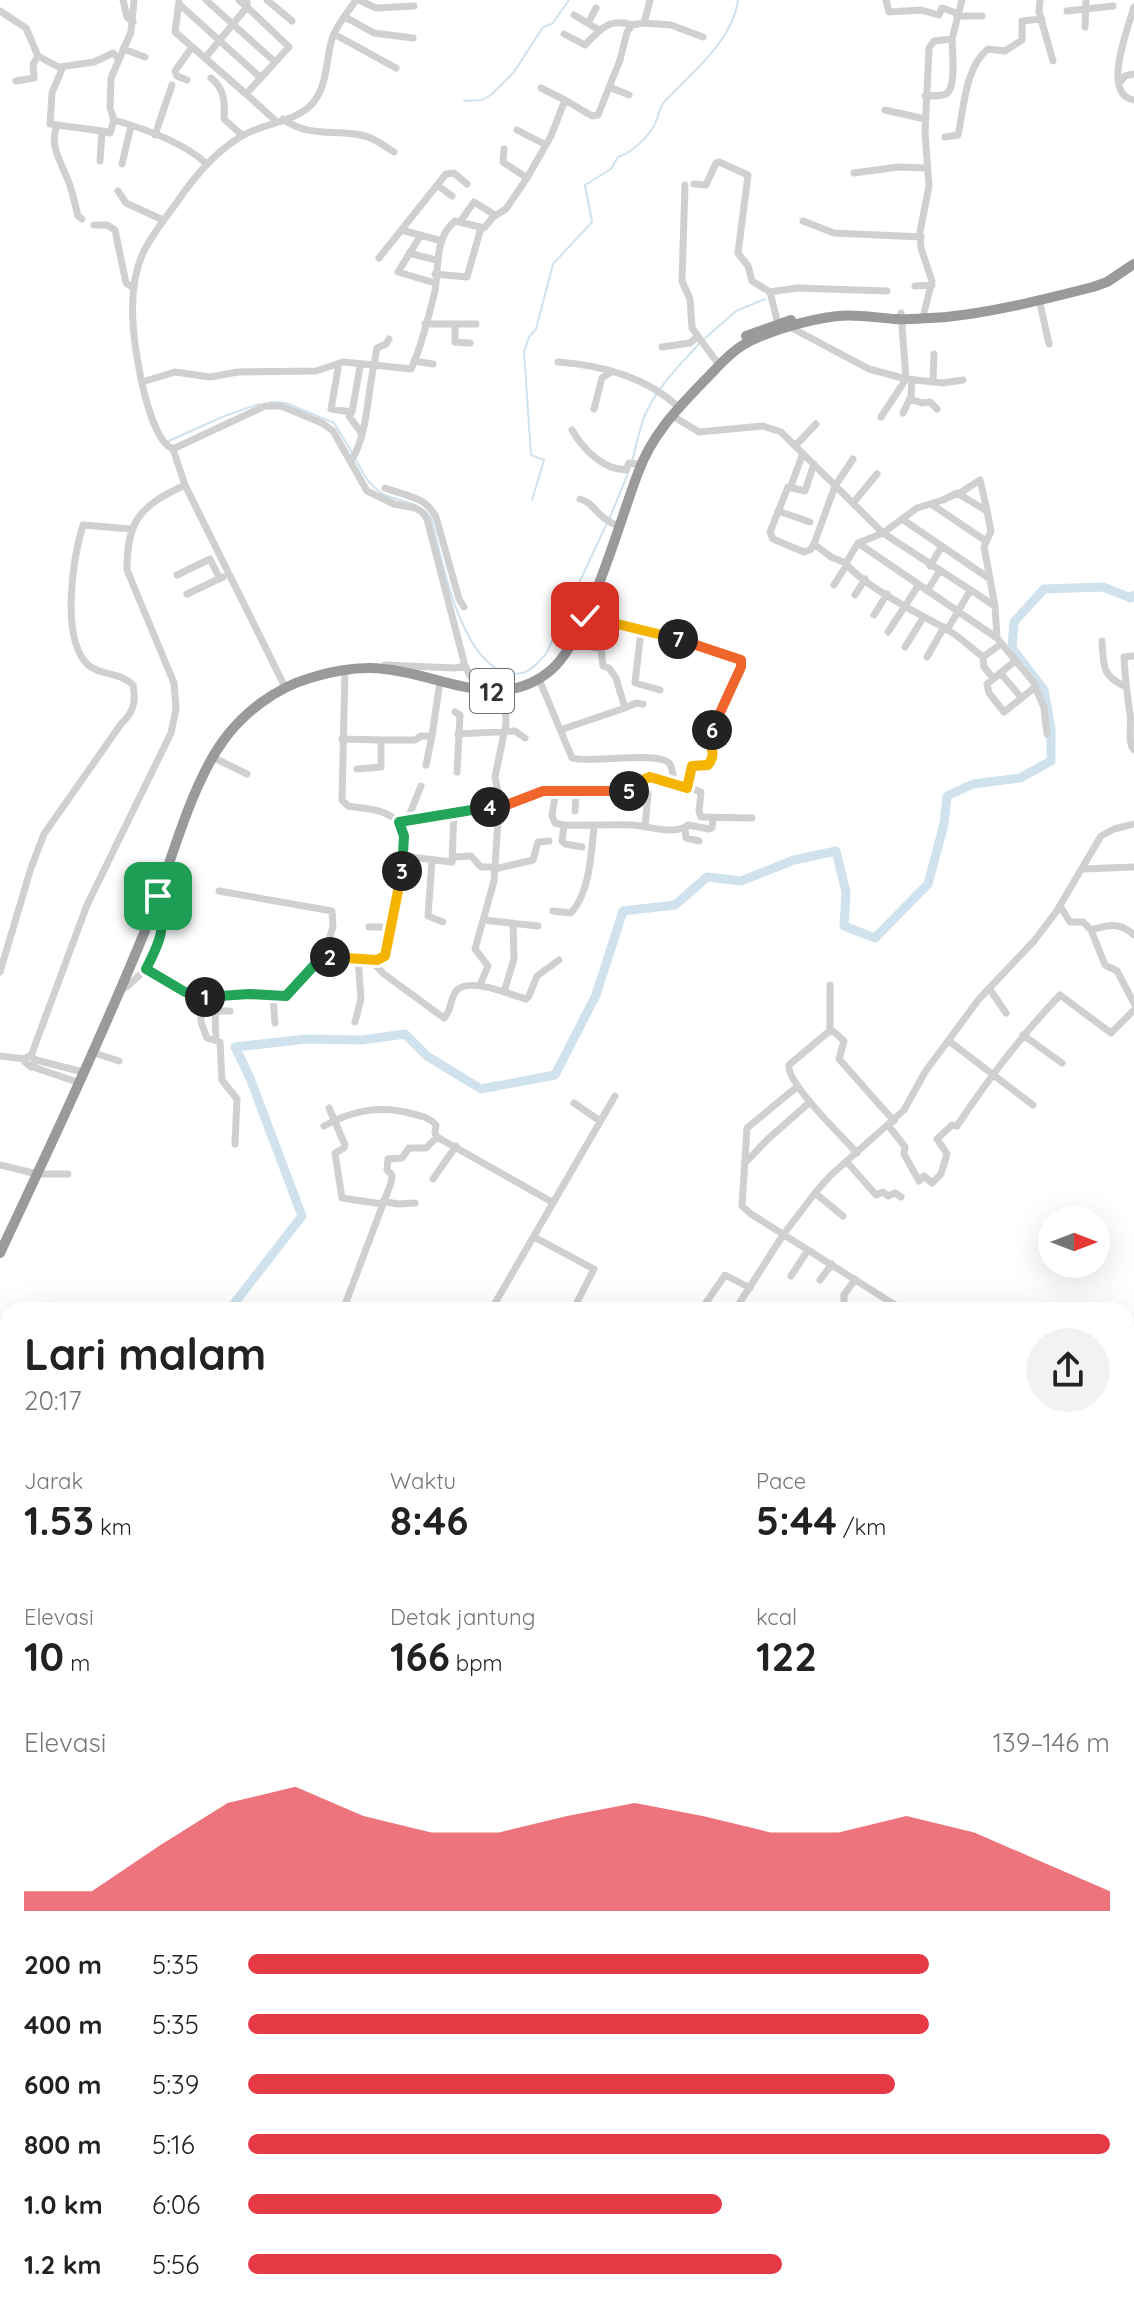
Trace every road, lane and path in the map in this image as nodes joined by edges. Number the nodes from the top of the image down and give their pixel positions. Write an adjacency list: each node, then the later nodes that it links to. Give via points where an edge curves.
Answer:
1 (123, 0): 28 (street)
2 (134, 0): 28 (street)
3 (206, 0): 31 (street)
4 (239, 0): 13 (street)
5 (267, 0): 21 (street)
6 (286, 0): 21 (street)
7 (357, 0): 15 (street, via 376,8); 25 (street)
8 (650, 0): 30 (street)
9 (886, 0): 23 (street, via 889,12 939,15 942,8)
10 (962, 0): 23 (street)
11 (1040, 0): 26 (street)
12 (179, 2): 40 (street); 41 (street, via 175,32)
13 (247, 4): 31 (street); 48 (street, via 288,46)
14 (1086, 4): 16 (street); 20 (street); 33 (street)
15 (414, 6)
16 (1113, 6)
17 (1134, 7): 56 (street, via 1118,59)
18 (596, 8): 29 (street)
19 (0, 11): 43 (street, via 26,28)
20 (1067, 11)
21 (283, 13): 27 (street)
22 (574, 15): 29 (street)
23 (957, 16): 24 (street); 39 (street)
24 (982, 16)
25 (345, 17): 35 (street); 38 (street, via 374,33)
26 (1042, 19): 47 (street); 58 (street, via 1022,21 1022,41 1007,50 985,50)
27 (292, 21)
28 (133, 22): 42 (street)
29 (588, 23): 34 (street)
30 (643, 23): 32 (street); 37 (street, via 671,25)
31 (234, 25): 40 (street); 48 (street)
32 (633, 25): 34 (street, via 612,22); 60 (street)
33 (1085, 27)
34 (599, 30): 36 (street, via 585,45)
35 (334, 34): 50 (street); 70 (street, via 319,94 304,111)
36 (564, 34)
37 (703, 37)
38 (413, 38)
39 (952, 39): 57 (street); 64 (street, via 929,45)
40 (219, 42): 46 (street); 53 (street)
41 (192, 47): 46 (street); 54 (street, via 175,71)
42 (123, 49): 44 (street); 45 (street)
43 (38, 56): 49 (street); 55 (street, via 34,78)
44 (145, 57)
45 (118, 58): 49 (street, via 113,53); 69 (street, via 109,94)
46 (205, 58): 62 (street)
47 (1053, 61)
48 (275, 62): 53 (street)
49 (60, 67): 71 (street, via 49,121)
50 (396, 68)
51 (1134, 74): 56 (street)
52 (211, 78): 76 (street, via 221,88 224,119)
53 (261, 78): 62 (street)
54 (187, 80)
55 (16, 81)
56 (1121, 81): 66 (street, via 1121,93)
57 (953, 82): 58 (street); 64 (street, via 947,93)
58 (969, 83): 77 (street, via 958,137)
59 (172, 85): 75 (street)
60 (609, 87): 63 (street); 65 (street, via 595,116)
61 (541, 88): 65 (street)
62 (246, 94): 70 (street)
63 (629, 95)
64 (925, 96): 68 (street)
65 (565, 100): 78 (street)
66 (1133, 102)
67 (885, 110): 68 (street)
68 (925, 119): 84 (street)
69 (114, 120): 72 (street); 74 (street, via 110,133)
70 (280, 120): 76 (street); 80 (street, via 315,132 368,136)
71 (57, 126): 74 (street); 92 (street, via 57,152)
72 (131, 126): 75 (street); 82 (street)
73 (517, 130): 78 (street)
74 (102, 131): 81 (street)
75 (155, 135): 83 (street)
76 (242, 135): 83 (street)
77 (945, 137)
78 (546, 145): 86 (street)
79 (504, 149): 86 (street, via 503,162)
80 (394, 152)
81 (100, 161)
82 (122, 164)
83 (207, 164): 93 (street)
84 (927, 168): 85 (street); 100 (street)
85 (854, 173)
86 (527, 178): 91 (street, via 506,209)
87 (467, 184): 88 (street, via 452,172)
88 (437, 185): 90 (street); 98 (street)
89 (118, 191): 93 (street, via 126,203)
90 (452, 196)
91 (495, 215): 95 (street, via 474,202); 97 (street)
92 (82, 219)
93 (163, 220): 110 (street, via 142,255)
94 (803, 221): 100 (street, via 834,233)
95 (460, 222): 97 (street); 101 (street, via 450,225)
96 (94, 225): 110 (street, via 115,230 126,283)
97 (481, 228): 107 (street, via 467,277)
98 (401, 230): 99 (street); 104 (street)
99 (421, 235): 101 (street); 102 (street)
100 (921, 237): 111 (street)
101 (442, 241): 105 (street)
102 (409, 253): 105 (street); 108 (street, via 398,272)
103 (1134, 257): 115 (highway, 12, via 1091,282)
104 (379, 258)
105 (436, 260): 107 (street)
106 (1134, 264): 114 (highway, 12, via 1107,282)
107 (435, 274): 108 (street)
108 (435, 283): 117 (street)
109 (915, 286): 111 (street)
110 (134, 288): 139 (street)
111 (931, 289): 115 (street)
112 (887, 291): 113 (street, via 797,288)
113 (771, 299): 119 (street); 123 (street, via 752,281 738,253 748,177 726,160 716,163 706,185 689,185 682,276 692,328)
114 (1039, 299): 116 (highway, 12, via 965,315); 125 (street)
115 (924, 313): 116 (highway, 12)
116 (901, 317): 119 (highway, 12, via 841,309); 121 (highway, 12, via 843,315); 136 (street)
117 (425, 324): 120 (street); 128 (street)
118 (476, 324): 120 (street)
119 (778, 324): 130 (highway, 12, via 741,338)
120 (455, 325): 124 (street, via 455,342)
121 (790, 327): 130 (highway, 12, via 745,344); 136 (street, via 869,369)
122 (389, 339): 132 (street, via 376,351)
123 (701, 339): 126 (street); 130 (street)
124 (470, 343)
125 (1049, 344)
126 (662, 347)
127 (934, 354): 138 (street)
128 (414, 361): 131 (street); 132 (street, via 408,370)
129 (558, 362): 135 (street)
130 (718, 363): 143 (highway, 12)
131 (433, 364)
132 (374, 365): 139 (street, via 343,362 316,371 210,377 175,372); 149 (street)
133 (360, 367): 144 (street)
134 (338, 369): 144 (street, via 331,409)
135 (611, 372): 141 (street, via 602,378); 143 (street, via 658,391)
136 (909, 379): 138 (street); 140 (street); 146 (street)
137 (963, 380): 138 (street)
138 (933, 381)
139 (142, 382): 151 (street, via 152,420)
140 (910, 399): 142 (street, via 930,402); 145 (street)
141 (594, 409)
142 (937, 409)
143 (673, 410): 150 (street, via 694,431 769,427); 155 (highway, 12); 179 (highway, 12, via 646,451)
144 (352, 412): 149 (street, via 349,416)
145 (903, 413)
146 (881, 417)
147 (816, 424): 150 (street)
148 (572, 430): 155 (street, via 609,467 626,470)
149 (362, 434): 154 (street)
150 (796, 445): 152 (street)
151 (173, 449): 154 (street, via 275,405 328,427); 158 (street)
152 (803, 453): 156 (street); 159 (street)
153 (853, 459): 160 (street)
154 (351, 461): 189 (street, via 367,491 422,512)
155 (632, 463): 169 (highway, 12)
156 (814, 464): 159 (street, via 805,491); 160 (street)
157 (877, 474): 164 (street)
158 (185, 485): 171 (street, via 155,500); 182 (street)
159 (791, 486): 166 (street)
160 (835, 486): 164 (street); 175 (street)
161 (385, 488): 186 (street, via 430,506)
162 (960, 493): 165 (street); 167 (street); 167 (street, via 980,480)
163 (580, 499): 169 (street)
164 (853, 503): 172 (street)
165 (931, 504): 168 (street); 173 (street)
166 (778, 511): 170 (street); 175 (street, via 771,537 804,552)
167 (987, 511): 173 (street, via 991,531)
168 (902, 519): 172 (street); 176 (street)
169 (610, 522): 179 (highway, 12)
170 (810, 522)
171 (131, 529): 280 (street, via 83,525 71,623 81,656 99,672 133,685 131,715 44,834); 306 (street, via 127,570 174,683 176,709 171,733 87,905)
172 (883, 533): 174 (street); 178 (street)
173 (986, 541): 185 (street)
174 (858, 543): 177 (street); 188 (street)
175 (814, 544): 177 (street)
176 (942, 546): 178 (street); 185 (street)
177 (846, 564): 184 (street); 187 (street)
178 (930, 566): 180 (street)
179 (600, 567): 200 (highway, 12); 222 (highway, 12, via 557,655 532,677)
180 (939, 572): 190 (street); 191 (street)
181 (177, 575): 183 (street, via 210,559)
182 (228, 575): 183 (street); 219 (street)
183 (220, 579): 192 (street)
184 (865, 579): 193 (street); 194 (street)
185 (990, 579): 196 (street)
186 (455, 584): 189 (street); 197 (street)
187 (834, 585)
188 (918, 586): 190 (street); 195 (street)
189 (446, 587): 214 (street)
190 (927, 591): 198 (street)
191 (970, 591): 196 (street); 198 (street)
192 (187, 594)
193 (887, 594): 195 (street); 199 (street)
194 (855, 595)
195 (904, 606): 201 (street); 204 (street)
196 (995, 606): 205 (street)
197 (464, 607)
198 (958, 612): 202 (street); 205 (street)
199 (874, 615)
200 (585, 616): 203 (street); 207 (highway, 12)
201 (923, 618): 202 (street); 208 (street)
202 (946, 628): 210 (street); 211 (street)
203 (641, 631): 223 (street, via 635,684); 244 (street, via 742,662 710,736 712,759 708,765 692,766)
204 (888, 632)
205 (999, 641): 211 (street); 212 (street)
206 (1102, 641): 221 (street, via 1105,671)
207 (572, 643): 217 (highway, 12); 226 (street, via 601,649 603,666 616,678)
208 (905, 647)
209 (1134, 656): 221 (street, via 1124,657)
210 (927, 657)
211 (983, 657): 216 (street, via 984,667)
212 (1016, 660): 216 (street); 220 (street)
213 (385, 665): 214 (street); 219 (highway, 12, via 329,669); 222 (highway, 12)
214 (465, 666): 222 (street, via 471,677)
215 (345, 670): 218 (highway, 12, via 385,669); 234 (street); 237 (highway, 12, via 304,680 269,697 236,725)
216 (996, 675): 224 (street); 224 (street, via 987,686 1003,712)
217 (539, 679): 222 (highway, 12); 228 (street)
218 (440, 681): 222 (highway, 12, via 484,691); 232 (street)
219 (284, 685): 269 (highway, 12, via 251,706 218,740 196,783)
220 (1035, 686): 224 (street); 231 (street)
221 (1124, 686): 236 (street)
222 (502, 689): 229 (street)
223 (660, 690)
224 (1022, 698)
225 (643, 704): 226 (street)
226 (625, 708): 228 (street)
227 (455, 712): 230 (street, via 460,715)
228 (560, 730): 242 (street, via 574,759 660,759 670,764)
229 (505, 733): 230 (street); 233 (street, via 519,732); 248 (street, via 495,777)
230 (458, 734): 240 (street)
231 (1047, 734)
232 (432, 736): 235 (street); 238 (street)
233 (525, 738)
234 (342, 739): 235 (street); 253 (street, via 344,803)
235 (381, 740): 239 (street, via 381,767)
236 (1134, 750)
237 (212, 757): 241 (street); 269 (highway, 12)
238 (426, 765)
239 (357, 769)
240 (457, 772)
241 (247, 774)
242 (675, 782): 244 (street); 245 (street, via 650,777 635,791)
243 (421, 786): 253 (street)
244 (687, 788): 252 (street, via 701,792 700,816)
245 (572, 789): 246 (street); 250 (street)
246 (556, 791): 248 (street); 255 (street, via 553,820)
247 (648, 794): 257 (street)
248 (500, 806): 249 (street); 266 (street)
249 (454, 811): 253 (street); 263 (street)
250 (575, 811)
251 (752, 818): 252 (street)
252 (713, 819): 258 (street, via 711,829)
253 (403, 821): 262 (street)
254 (1134, 824): 267 (street, via 1101,836)
255 (564, 825): 256 (street); 261 (street, via 563,843)
256 (594, 827): 257 (street); 271 (street, via 588,875 575,907 571,913)
257 (645, 827): 258 (street)
258 (685, 828): 260 (street, via 686,838)
259 (549, 841): 266 (street, via 538,842 533,860)
260 (699, 841)
261 (582, 847)
262 (402, 856): 264 (street); 277 (street)
263 (454, 857): 264 (street, via 451,862); 266 (street, via 471,856 481,867)
264 (432, 860): 273 (street, via 428,916)
265 (1134, 867): 267 (street)
266 (495, 868): 272 (street)
267 (1083, 869): 270 (street)
268 (219, 891): 281 (street, via 332,911 333,927)
269 (157, 896): 285 (street, via 164,916 162,931); 290 (highway, 12); 310 (highway, 12)
270 (1060, 906): 278 (street, via 1069,921 1083,922); 289 (street)
271 (553, 911)
272 (484, 920): 274 (street); 287 (street, via 476,953 488,966)
273 (443, 922)
274 (513, 923): 275 (street); 291 (street, via 514,959)
275 (538, 926)
276 (369, 927): 277 (street)
277 (391, 927): 283 (street, via 385,956)
278 (1091, 930): 279 (street, via 1115,924); 294 (street, via 1105,965 1117,971)
279 (1134, 935)
280 (3, 950): 286 (street)
281 (323, 957): 282 (street); 293 (street, via 289,995)
282 (358, 958): 283 (street); 298 (street, via 361,999)
283 (370, 960): 287 (street, via 444,1018 458,989)
284 (559, 960): 291 (street, via 537,976 527,998)
285 (146, 969): 290 (street); 292 (street)
286 (0, 972)
287 (480, 985): 291 (street)
288 (830, 985): 300 (street)
289 (989, 988): 297 (street); 303 (street)
290 (121, 990): 304 (highway, 12)
291 (504, 992)
292 (201, 997): 293 (street); 302 (street, via 201,1022 207,1038)
293 (273, 997): 299 (street)
294 (1134, 1003)
295 (1134, 1010): 301 (street, via 1111,1033 1060,995)
296 (230, 1011): 302 (street, via 215,1014)
297 (1006, 1013)
298 (355, 1022)
299 (275, 1023)
300 (830, 1031): 311 (street, via 789,1065); 319 (street, via 844,1040 839,1059)
301 (1023, 1035): 308 (street); 309 (street)
302 (216, 1040): 322 (street, via 222,1080 237,1099)
303 (949, 1041): 309 (street); 319 (street)
304 (91, 1052): 307 (street); 328 (highway, 12)
305 (0, 1056): 306 (street)
306 (32, 1060): 310 (street)
307 (119, 1061)
308 (1062, 1063)
309 (991, 1074): 315 (street); 319 (street, via 957,1126 937,1139 947,1154 932,1183 924,1176 919,1181)
310 (76, 1076): 328 (highway, 12)
311 (798, 1086): 313 (street); 326 (street, via 747,1128)
312 (615, 1096): 318 (street)
313 (810, 1102): 324 (street); 326 (street)
314 (574, 1103): 318 (street)
315 (1033, 1105)
316 (329, 1108): 317 (street)
317 (333, 1121): 320 (street); 321 (street, via 391,1108 431,1119); 333 (street, via 345,1145 335,1153 342,1198)
318 (600, 1121): 334 (street)
319 (891, 1123): 324 (street)
320 (324, 1126)
321 (437, 1137): 323 (street); 333 (street, via 426,1148 409,1148 402,1158 388,1159 392,1178)
322 (235, 1144)
323 (456, 1146): 330 (street); 334 (street)
324 (857, 1153): 325 (street)
325 (847, 1162): 331 (street); 332 (street, via 876,1195)
326 (744, 1164): 337 (street, via 743,1208)
327 (0, 1165): 328 (street)
328 (35, 1174): 329 (street); 339 (highway, 12); 341 (highway, 12)
329 (68, 1174)
330 (433, 1179)
331 (815, 1193): 336 (street); 337 (street)
332 (901, 1197)
333 (382, 1202): 335 (street); 347 (street)
334 (552, 1202): 338 (street)
335 (415, 1203)
336 (843, 1216)
337 (783, 1235): 340 (street); 346 (street)
338 (534, 1237): 348 (street); 349 (street, via 594,1269)
339 (0, 1243)
340 (808, 1250): 342 (street); 343 (street)
341 (0, 1253)
342 (832, 1264): 344 (street); 345 (street)
343 (791, 1276)
344 (855, 1279): 352 (street); 353 (street)
345 (820, 1280)
346 (750, 1288): 350 (street, via 725,1275); 351 (street)
347 (346, 1302)
348 (496, 1302)
349 (578, 1302)
350 (706, 1302)
351 (740, 1302)
352 (844, 1302)
353 (891, 1302)

